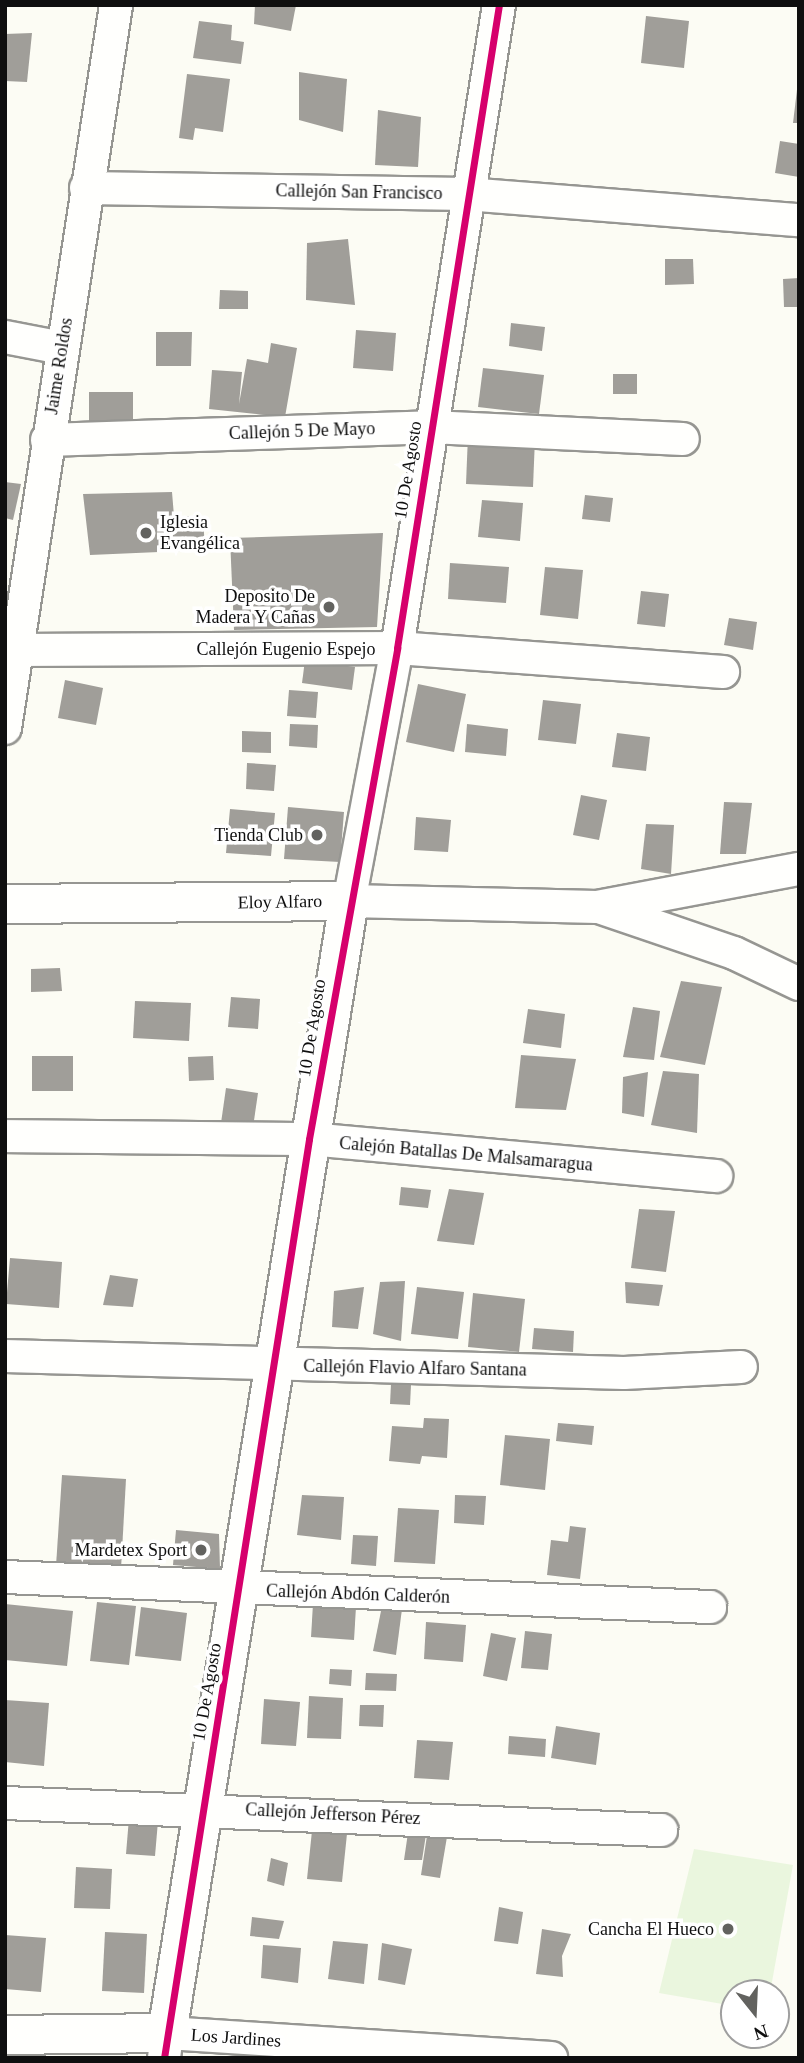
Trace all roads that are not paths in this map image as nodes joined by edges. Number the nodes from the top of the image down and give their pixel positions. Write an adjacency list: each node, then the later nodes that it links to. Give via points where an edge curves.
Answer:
1 (116, 5): 3 (street, Jaime Roldos)
2 (499, 5): 4 (street, 10 De Agosto)
3 (86, 188): 4 (street, Callejón San Francisco); 7 (street, Jaime Roldos)
4 (466, 194): 5 (street, Callejón San Francisco); 8 (street, 10 De Agosto)
5 (799, 220)
6 (5, 337): 7 (street)
7 (62, 348): 10 (street, Jaime Roldos)
8 (430, 427): 9 (street, Callejón 5 De Mayo); 10 (street, Callejón 5 De Mayo); 11 (street, 10 De Agosto)
9 (683, 439)
10 (47, 440): 12 (street, Jaime Roldos)
11 (397, 648): 12 (street, Callejón Eugenio Espejo); 13 (street, Callejón Eugenio Espejo); 16 (street, 10 De Agosto)
12 (16, 650): 14 (street, Jaime Roldos)
13 (723, 673)
14 (5, 728)
15 (799, 869): 18 (street)
16 (349, 901): 17 (street, Eloy Alfaro); 18 (street, Eloy Alfaro); 21 (street, 10 De Agosto)
17 (5, 904)
18 (597, 907): 19 (street, via 746,958)
19 (799, 984)
20 (5, 1136): 21 (street, Calejón Batallas De Malsamaragua)
21 (309, 1139): 22 (street, Calejón Batallas De Malsamaragua); 24 (street, 10 De Agosto)
22 (716, 1176)
23 (5, 1356): 24 (street, Callejón Flavio Alfaro Santana)
24 (277, 1365): 25 (street, Callejón Flavio Alfaro Santana, via 624,1373); 27 (street, 10 De Agosto)
25 (741, 1367)
26 (5, 1577): 27 (street, Callejón Abdón Calderón)
27 (241, 1589): 28 (street, Callejón Abdón Calderón); 30 (street, 10 De Agosto)
28 (710, 1607)
29 (5, 1803): 30 (street, Callejón Jefferson Pérez)
30 (203, 1807): 31 (street, Callejón Jefferson Pérez); 34 (street, 10 De Agosto)
31 (661, 1830)
32 (5, 2035): 33 (street, Los Jardines)
33 (45, 2046): 34 (street, Los Jardines)
34 (166, 2046): 35 (street, Los Jardines)
35 (435, 2054): 36 (street, Los Jardines)
36 (551, 2058)

